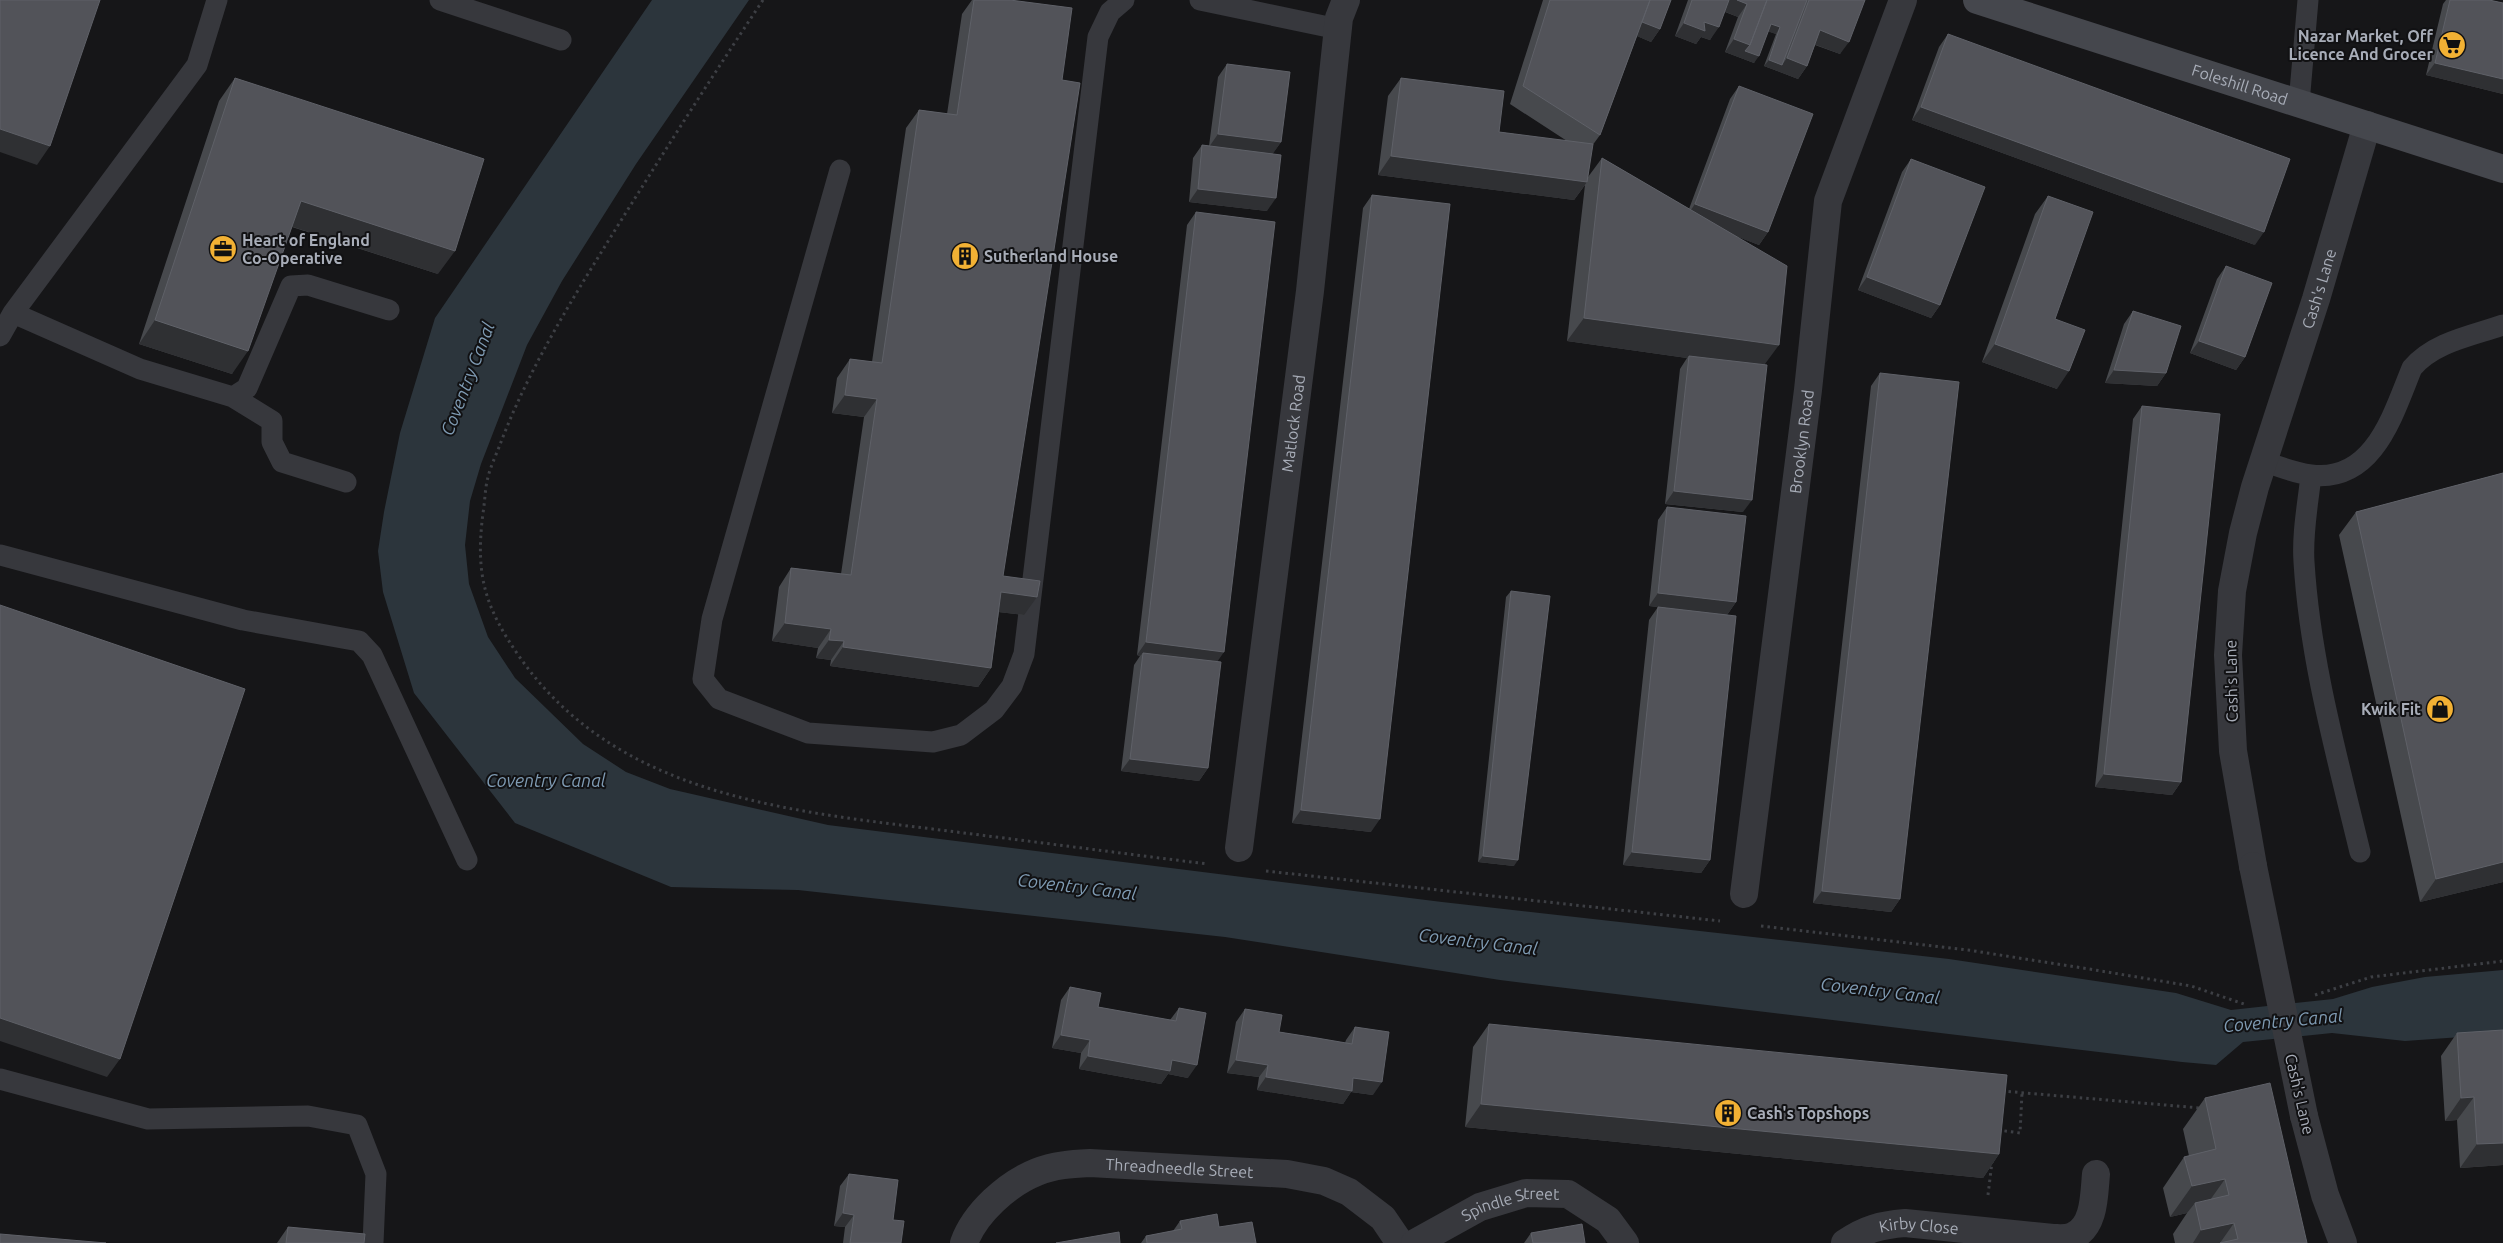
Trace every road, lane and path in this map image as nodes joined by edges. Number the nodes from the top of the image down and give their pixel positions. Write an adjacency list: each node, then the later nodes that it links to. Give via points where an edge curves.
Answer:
1 (218, 0): 16 (lane, via 196,65)
2 (440, 0): 10 (lane)
3 (1124, 0): 14 (lane, via 1110,12 1098,37 1024,654 1012,686 994,710 961,735 933,742 808,732 719,699 703,679 712,618)
4 (1200, 0): 9 (lane)
5 (1346, 0): 9 (street, Matlock Road)
6 (1903, 0): 27 (street, Brooklyn Road, via 1828,201 1808,390)
7 (1977, 0): 11 (main road, Foleshill Road)
8 (2308, 0): 11 (lane)
9 (1338, 29): 24 (street, Matlock Road, via 1310,292)
10 (561, 40)
11 (2299, 104): 12 (main road, Foleshill Road)
12 (2367, 125): 13 (main road, Foleshill Road); 20 (street, Cash's Lane, via 2316,299)
13 (2503, 169)
14 (840, 170)
15 (388, 310): 19 (lane, via 308,285 291,286 248,388)
16 (13, 313): 18 (lane); 19 (lane, via 140,369)
17 (2503, 325): 21 (lane, via 2427,353 2412,368 2388,426 2372,452 2354,468 2340,474)
18 (0, 336)
19 (233, 397): 22 (lane, via 272,421 272,442 282,462)
20 (2263, 461): 21 (lane); 43 (street, Cash's Lane, bridge, via 2243,533 2232,591 2228,655 2233,751 2304,1116 2325,1194)
21 (2312, 476): 25 (lane, via 2304,538 2312,637)
22 (346, 482)
23 (0, 555): 26 (lane, via 243,620 359,641 372,655)
24 (1239, 848)
25 (2360, 852)
26 (467, 860)
27 (1744, 894)
28 (0, 1078): 37 (lane, via 148,1119 308,1116 357,1125 376,1174)
29 (1996, 1091): 30 (path)
30 (2022, 1093): 31 (path); 32 (path, via 2020,1133 1996,1130)
31 (2208, 1109)
32 (1995, 1139)
33 (1993, 1158): 35 (path)
34 (2096, 1174): 36 (street, Kirby Close)
35 (1984, 1231): 36 (street, Kirby Close, via 2053,1238); 42 (street, Kirby Close, via 1905,1223 1882,1224)
36 (2089, 1236)
37 (374, 1243)
38 (964, 1243): 39 (street, Threadneedle Street, via 987,1208 1012,1186 1037,1172 1090,1163 1287,1174 1324,1181 1350,1192 1382,1218)
39 (1400, 1243)
40 (1415, 1243): 41 (street, Spindle Street, via 1480,1207 1526,1193 1568,1194 1608,1220)
41 (1625, 1243)
42 (1846, 1243)
43 (2343, 1243)

